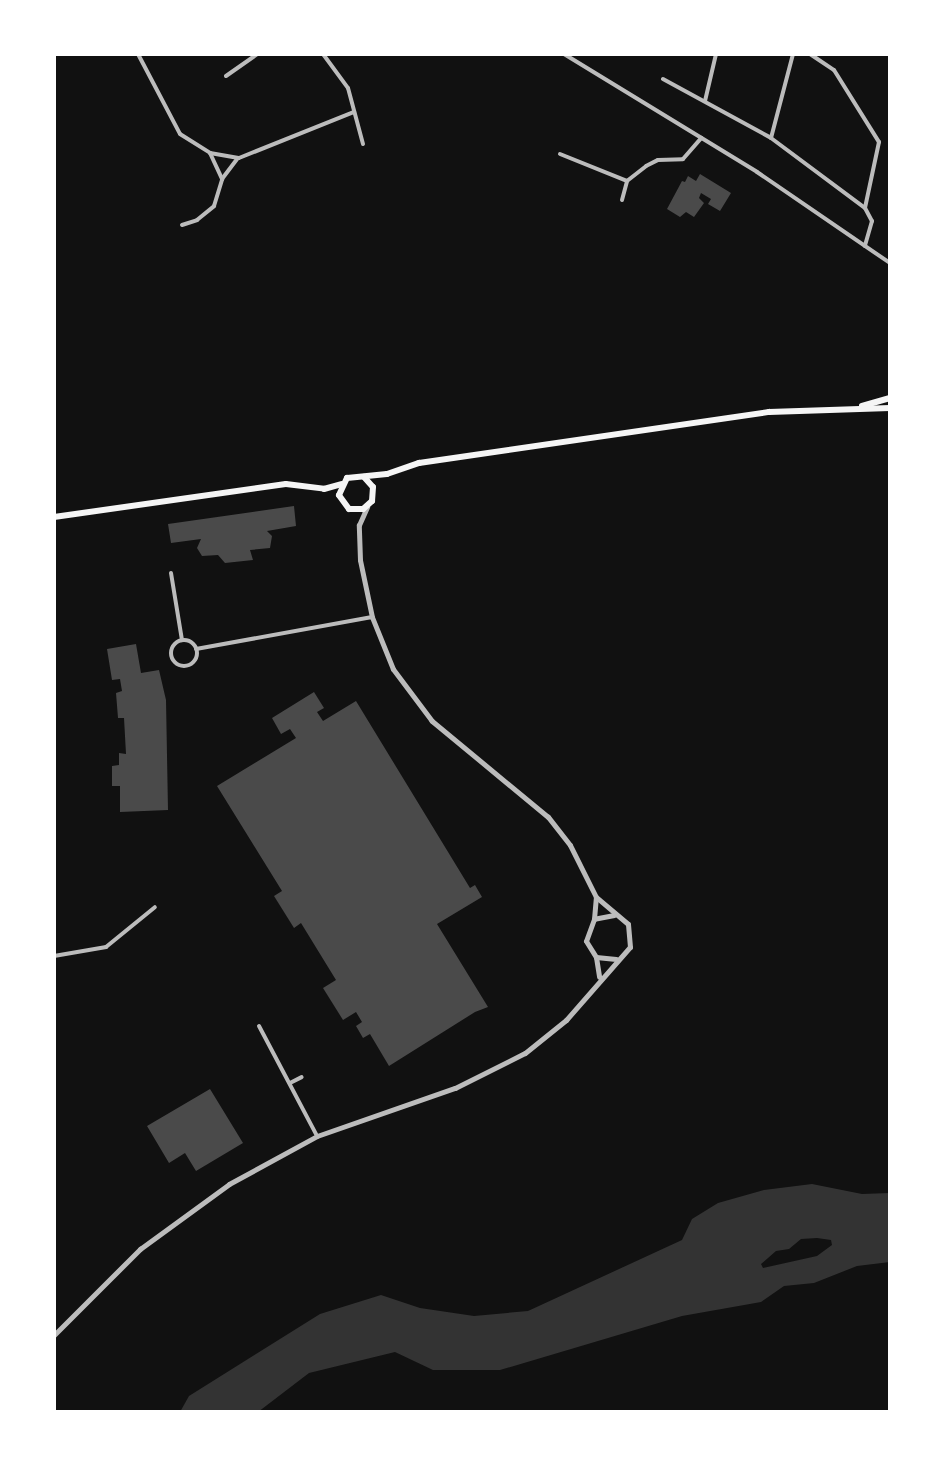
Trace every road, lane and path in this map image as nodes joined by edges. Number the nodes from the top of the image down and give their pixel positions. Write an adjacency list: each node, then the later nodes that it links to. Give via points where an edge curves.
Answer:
1 (138, 54): 15 (street, via 180,134)
2 (257, 54): 8 (street)
3 (323, 54): 11 (street, via 344,79)
4 (564, 54): 12 (street)
5 (716, 54): 10 (street)
6 (793, 54): 13 (street)
7 (810, 54): 21 (street, via 834,70 879,142)
8 (226, 76)
9 (663, 79): 10 (street)
10 (705, 101): 13 (street)
11 (354, 112): 14 (street); 17 (street)
12 (701, 138): 19 (street, via 683,159 652,162); 23 (street)
13 (771, 138): 21 (street)
14 (363, 144)
15 (210, 153): 17 (street); 18 (street)
16 (560, 154): 19 (street)
17 (239, 158): 18 (street)
18 (222, 179): 22 (street, via 214,206)
19 (627, 181): 20 (street)
20 (622, 200)
21 (865, 208): 23 (street, via 872,221)
22 (182, 225)
23 (865, 246): 24 (street)
24 (890, 263)
25 (890, 398): 26 (main road)
26 (859, 408): 27 (main road); 28 (main road, via 769,412 419,463)
27 (890, 408)
28 (387, 474): 29 (main road); 32 (main road)
29 (364, 477): 30 (main road, via 351,476); 32 (main road)
30 (341, 484): 31 (main road); 33 (main road)
31 (324, 489): 33 (main road); 36 (main road, via 286,484)
32 (373, 490): 34 (main road)
33 (341, 501): 35 (main road)
34 (367, 507): 35 (main road); 37 (street)
35 (349, 509): 37 (street)
36 (54, 517)
37 (359, 525): 39 (street)
38 (171, 573): 40 (street)
39 (372, 617): 41 (street); 42 (street, via 393,669 420,707 452,740 548,817 570,845)
40 (182, 640): 41 (street); 41 (street, via 171,651 178,665 190,664)
41 (196, 649)
42 (596, 897): 44 (street); 45 (street)
43 (155, 907): 46 (street, via 106,947)
44 (615, 915): 45 (street); 48 (street, via 628,924 632,939)
45 (594, 919): 47 (street, via 586,941)
46 (54, 956)
47 (596, 957): 48 (street); 49 (street)
48 (619, 958): 49 (street)
49 (599, 978): 53 (street, via 566,1020 503,1066)
50 (259, 1026): 52 (street)
51 (302, 1077): 52 (street)
52 (290, 1083): 53 (street)
53 (317, 1136): 54 (street, via 229,1184 162,1231 108,1277)
54 (54, 1335)

